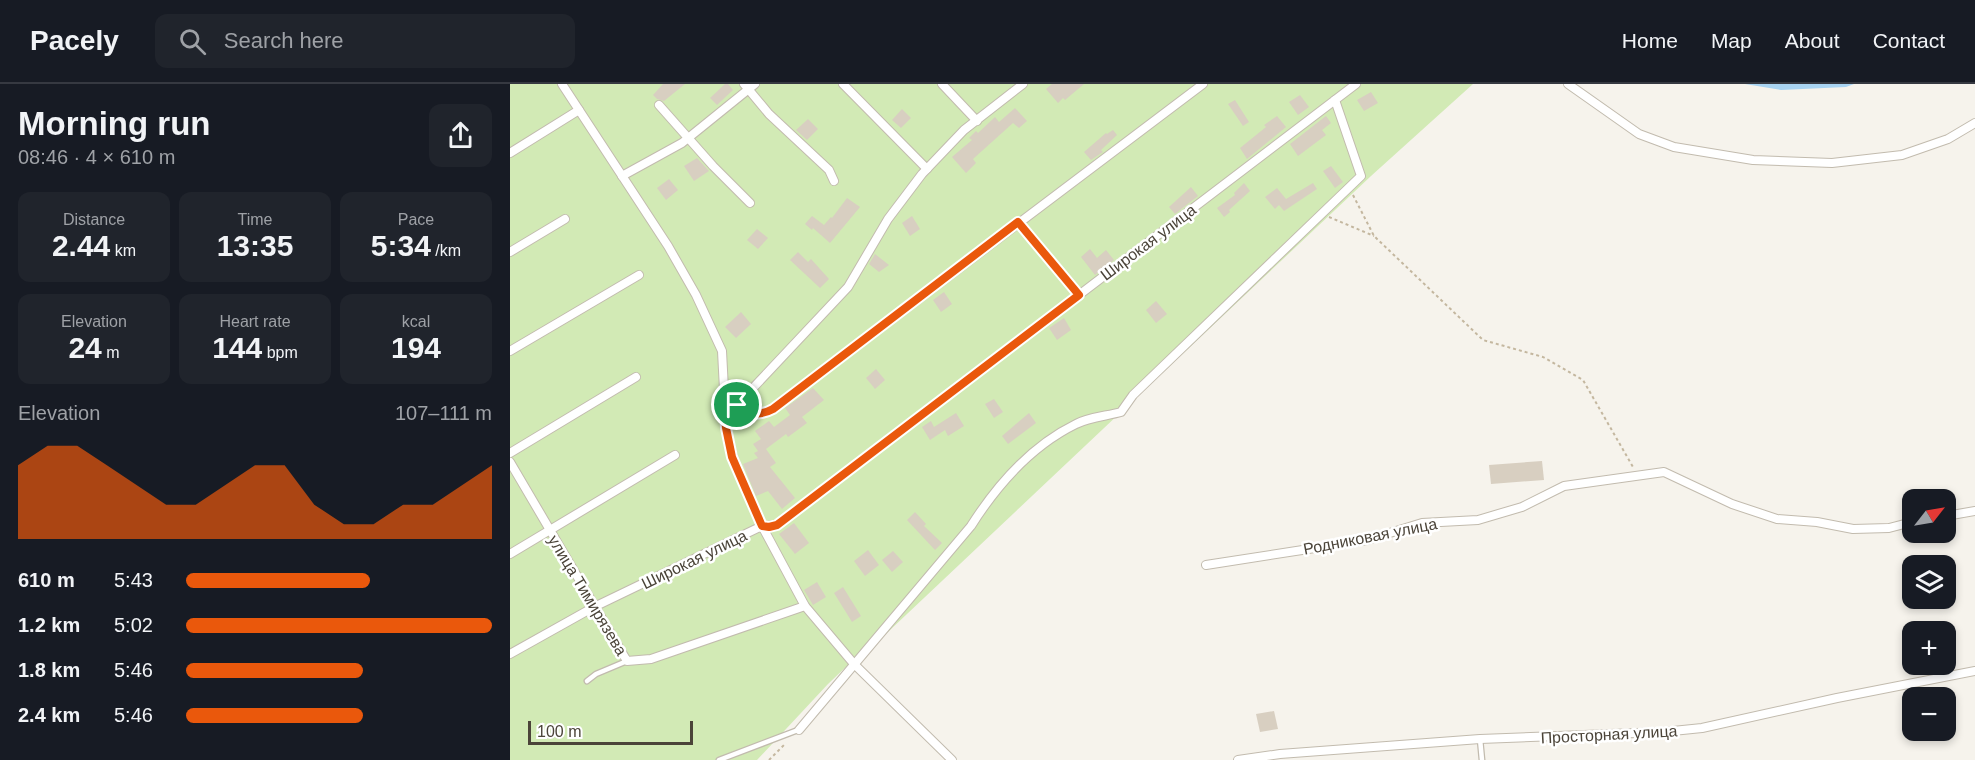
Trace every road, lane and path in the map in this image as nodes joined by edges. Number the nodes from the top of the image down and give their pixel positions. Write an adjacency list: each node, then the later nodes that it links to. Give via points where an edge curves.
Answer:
1 (562, 84): 11 (street)
2 (843, 84): 16 (street)
3 (942, 84): 12 (street)
4 (1023, 84): 12 (street)
5 (1203, 84): 23 (street)
6 (1356, 84): 9 (street, Широкая улица)
7 (1568, 84): 13 (street, via 1639,134 1674,147 1753,160 1832,163 1902,155 1948,139)
8 (749, 86): 14 (street); 18 (street, via 769,114 829,170)
9 (1335, 100): 19 (street, via 1361,176); 27 (street, Широкая улица)
10 (659, 105): 14 (street)
11 (579, 110): 15 (street); 17 (street)
12 (977, 121): 16 (street)
13 (1975, 123)
14 (689, 138): 17 (street); 20 (street)
15 (510, 153)
16 (927, 169): 31 (street, via 888,219 848,287)
17 (622, 176): 30 (street, via 668,246 722,351)
18 (834, 181)
19 (1349, 187): 21 (street); 24 (path)
20 (750, 203)
21 (1322, 214): 24 (path); 47 (street, via 1133,395 1121,412 1077,423 1032,451)
22 (565, 219): 25 (street)
23 (1018, 222): 27 (street); 31 (street, via 773,409 752,414)
24 (1374, 236): 35 (path, via 1483,340 1543,357 1583,380)
25 (510, 252)
26 (639, 274): 28 (street)
27 (1079, 295): 39 (street, Широкая улица, via 777,525)
28 (510, 351)
29 (636, 377): 32 (street)
30 (724, 392): 31 (street); 39 (street, via 732,457)
31 (737, 405)
32 (510, 453)
33 (675, 455): 40 (street)
34 (510, 462): 40 (street, улица Тимирязева)
35 (1639, 476): 38 (street, Родниковая улица, via 1664,472 1732,504 1777,519 1853,529); 42 (street, Родниковая улица, via 1564,486 1522,507 1478,520 1422,522 1367,540)
36 (1975, 512): 37 (street)
37 (1956, 515)
38 (1902, 525)
39 (762, 526): 43 (street, Широкая улица); 44 (street)
40 (550, 530): 41 (street); 43 (street, улица Тимирязева)
41 (510, 554)
42 (1206, 565)
43 (594, 606): 45 (street, Широкая улица); 46 (street, улица Тимирязева)
44 (805, 606): 46 (street, улица Тимирязева, via 651,658); 47 (street)
45 (510, 654)
46 (627, 661): 49 (lane)
47 (854, 664): 50 (street); 54 (street)
48 (1975, 671): 51 (street, Просторная улица, via 1702,728)
49 (587, 681)
50 (799, 730): 52 (lane); 53 (path)
51 (1480, 739): 55 (street, Просторная улица); 56 (lane)
52 (720, 760)
53 (769, 760)
54 (952, 760)
55 (1238, 760)
56 (1482, 760)

